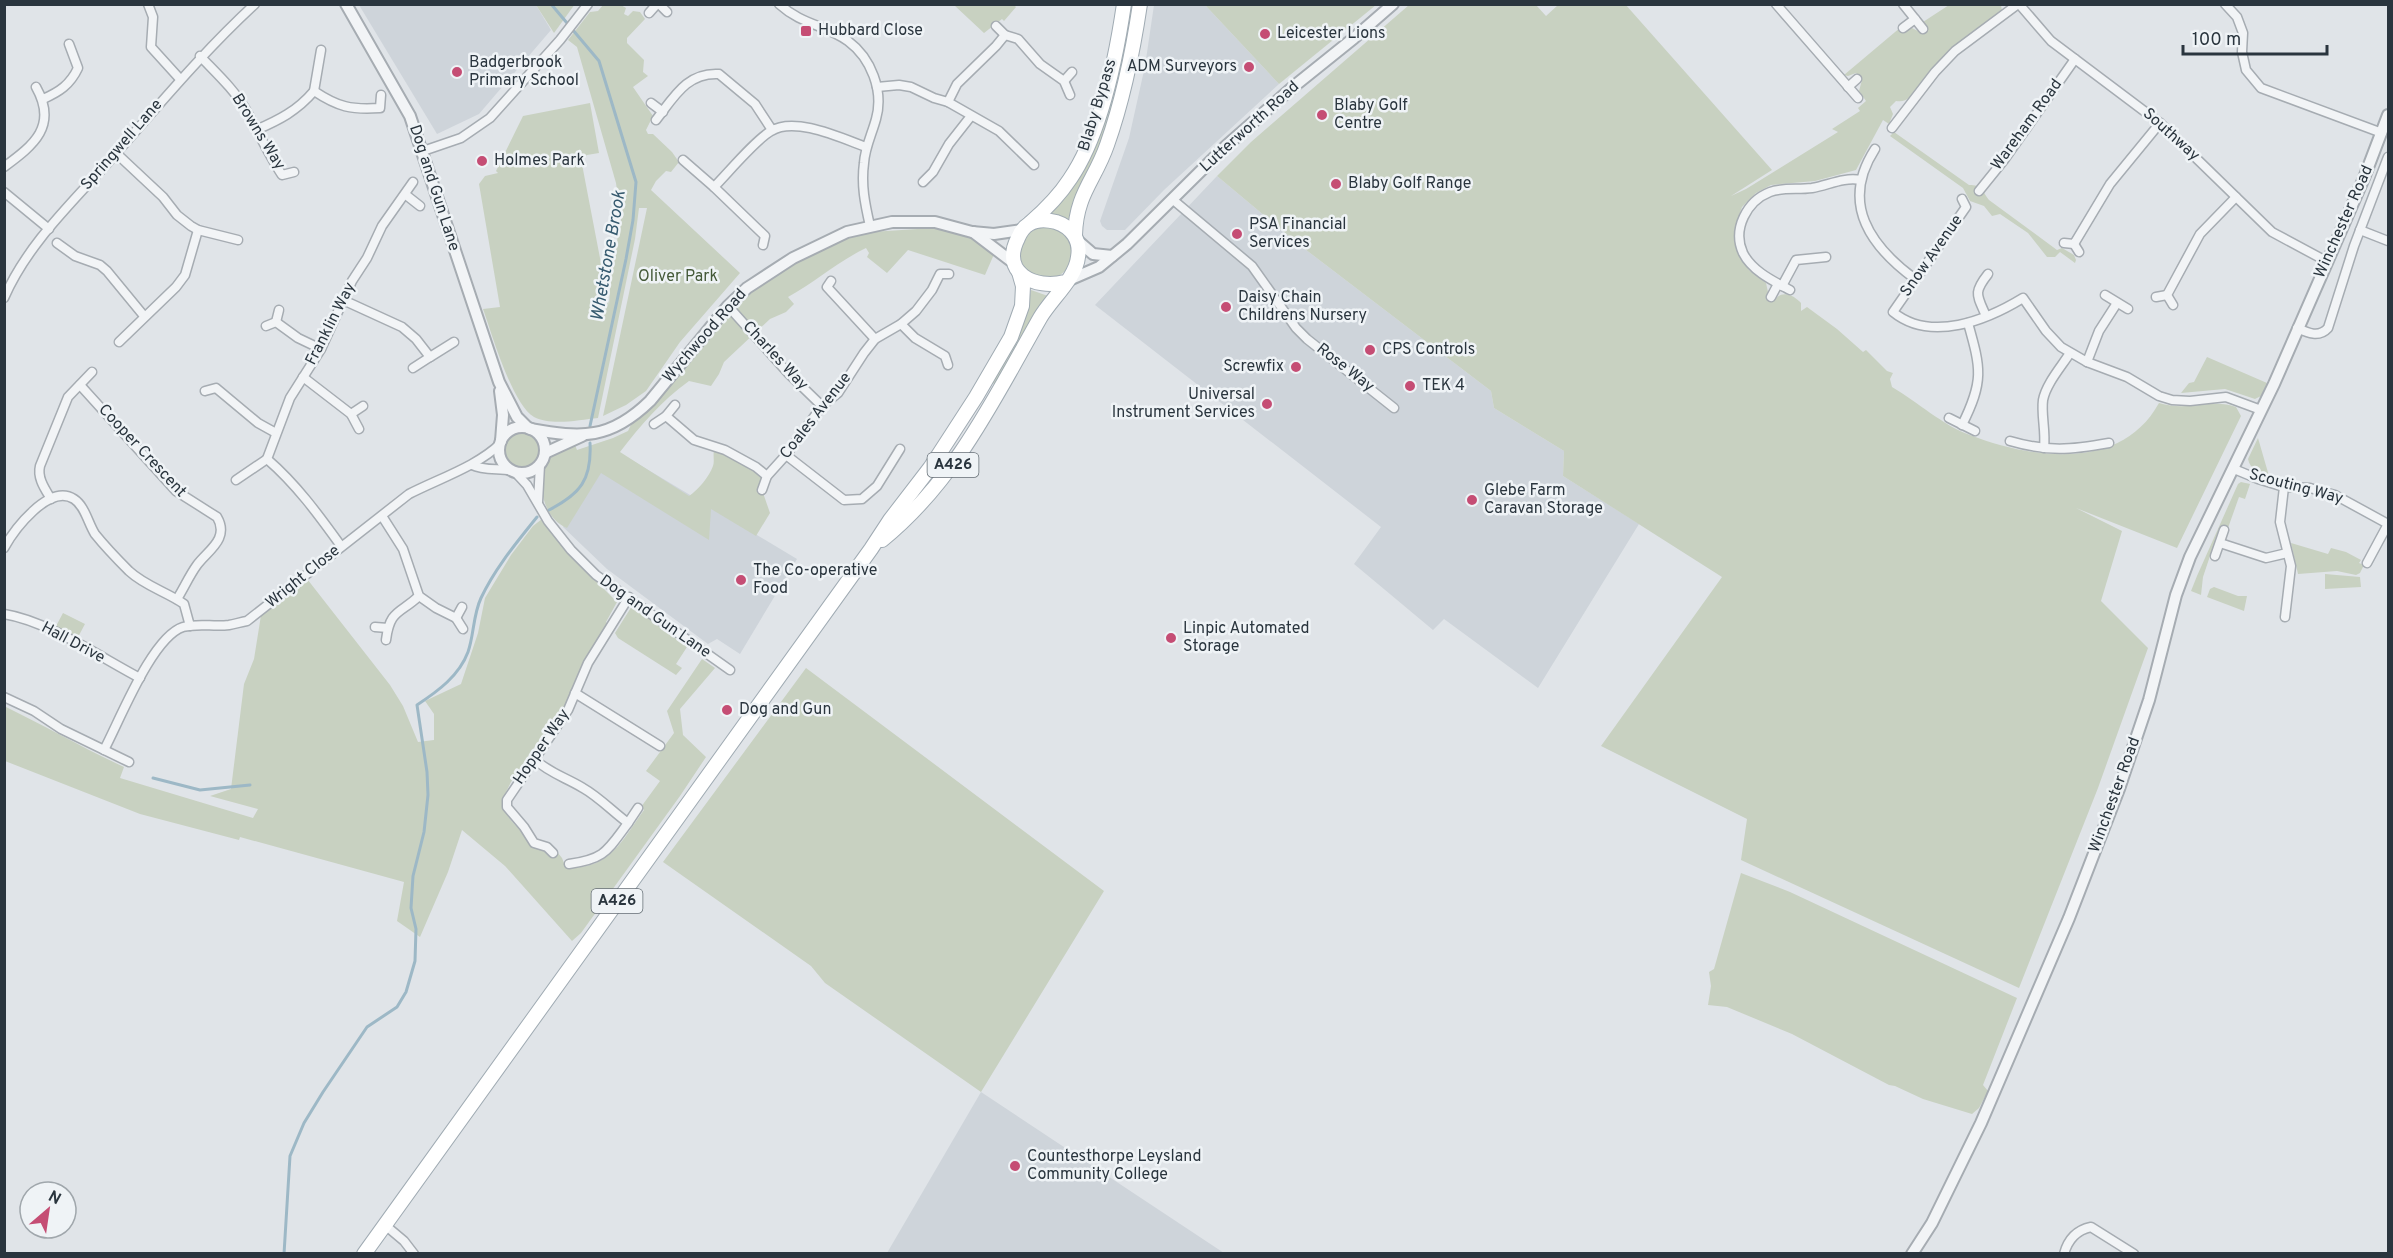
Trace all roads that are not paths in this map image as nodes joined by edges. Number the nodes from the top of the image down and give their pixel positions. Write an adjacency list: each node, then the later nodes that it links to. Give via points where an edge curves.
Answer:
1 (148, 4): 26 (street, via 153,17 151,47)
2 (255, 4): 23 (street, Springwell Lane)
3 (346, 4): 52 (street, Dog and Gun Lane, via 405,106)
4 (588, 4): 52 (street, via 490,118 461,138)
5 (658, 4): 14 (street); 15 (street)
6 (779, 4): 30 (street, via 806,23 848,41 863,57)
7 (1124, 4): 71 (main road, Blaby Bypass, via 1106,88 1085,153 1061,191)
8 (1140, 4): 76 (main road, Blaby Bypass, via 1130,61 1107,147 1077,208)
9 (1393, 4): 67 (street, Lutterworth Road, via 1226,146)
10 (1776, 4): 31 (street)
11 (1903, 4): 16 (street)
12 (2018, 4): 24 (street, Southway); 41 (street, via 1955,51)
13 (2224, 4): 49 (street, via 2237,17 2243,33 2246,70 2261,88)
14 (667, 12)
15 (650, 13)
16 (1915, 19): 18 (street); 19 (street)
17 (996, 26): 20 (street)
18 (1903, 28)
19 (1923, 28)
20 (1005, 35): 28 (street, via 1018,39 1040,64); 37 (street, via 957,84)
21 (69, 44): 36 (street, via 78,68 74,78)
22 (321, 50): 32 (street)
23 (201, 56): 26 (street, Springwell Lane); 47 (street, Browns Way, via 231,89)
24 (2075, 59): 45 (street, Southway); 63 (street, Wareham Road)
25 (1072, 72): 28 (street)
26 (180, 79): 53 (street, Springwell Lane)
27 (1857, 79): 31 (street)
28 (1064, 81): 34 (street)
29 (36, 87): 36 (street)
30 (877, 87): 37 (street, via 911,87); 50 (street, via 876,117)
31 (1848, 87): 35 (street)
32 (314, 91): 33 (street, via 352,110 380,108); 47 (street, via 285,117)
33 (381, 95)
34 (1070, 95)
35 (1858, 98)
36 (43, 99): 57 (street, via 43,129 31,148)
37 (948, 102): 43 (street)
38 (651, 103): 40 (street)
39 (1894, 106): 41 (street)
40 (663, 112): 44 (street); 48 (street, via 690,81 699,75 720,74 755,104)
41 (1903, 113): 46 (street)
42 (2388, 115): 49 (street, Winchester Road)
43 (971, 116): 56 (street, via 999,131); 61 (street)
44 (656, 120)
45 (2160, 123): 66 (street, Southway); 82 (street, via 2110,184)
46 (1892, 128)
47 (256, 130): 58 (street, Browns Way, via 282,175)
48 (772, 130): 50 (street, via 803,126); 62 (street)
49 (2382, 133): 86 (street, Winchester Road)
50 (866, 147): 70 (street, via 863,195)
51 (1875, 150): 59 (street)
52 (423, 151): 123 (street, Dog and Gun Lane)
53 (116, 153): 72 (street, Springwell Lane); 73 (street, via 177,215)
54 (2388, 157): 74 (street, Winchester Road)
55 (683, 160): 62 (street)
56 (1034, 165)
57 (4, 167)
58 (294, 172)
59 (1861, 180): 90 (street, via 1866,229 1886,254); 93 (street, via 1851,178 1811,188 1779,189 1761,196 1747,211 1740,228 1743,252 1757,269)
60 (413, 182): 65 (street, Franklin Way)
61 (923, 182)
62 (714, 187): 77 (street)
63 (1979, 191)
64 (4, 192): 72 (street)
65 (406, 195): 69 (street); 99 (street, Franklin Way, via 382,226)
66 (2236, 197): 86 (street, Southway, via 2272,232); 95 (street, via 2200,234)
67 (1172, 199): 84 (street, Lutterworth Road); 129 (street, Rose Way, via 1252,266 1307,339)
68 (1962, 199): 90 (street, Snow Avenue, via 1966,207)
69 (420, 206)
70 (870, 226): 75 (street, Wychwood Road, via 935,222); 102 (street, Wychwood Road, via 847,232 765,274)
71 (1026, 227): 75 (street, Wychwood Road, via 994,234); 76 (main road, via 1039,221 1054,221 1068,228); 87 (main road, via 1014,251)
72 (49, 229): 98 (street, Springwell Lane, via 19,267)
73 (198, 230): 78 (street); 105 (street, via 185,275)
74 (2360, 230): 79 (street); 111 (street, Winchester Road, via 2328,328 2318,334)
75 (972, 232): 87 (street, Wychwood Road)
76 (1076, 238): 84 (street, via 1093,254); 91 (main road, via 1078,257)
77 (767, 239)
78 (238, 240)
79 (2388, 241)
80 (57, 243): 105 (street, via 75,256 100,265)
81 (2064, 243): 82 (street)
82 (2074, 243): 83 (street)
83 (2079, 252)
84 (1112, 256): 91 (street, Lutterworth Road, via 1099,267)
85 (1826, 257): 93 (street, via 1796,260)
86 (2326, 261): 111 (street, Winchester Road)
87 (1017, 268): 91 (main road, via 1041,285); 167 (main road, A426, via 1023,286 1022,306 1011,337 947,441)
88 (941, 272): 109 (street, Coales Avenue, via 932,290)
89 (1988, 274): 106 (street, via 1977,287)
90 (1915, 279): 108 (street, Snow Avenue, via 1893,312 1926,327)
91 (1067, 281): 167 (main road, A426, via 1040,318 961,455 895,529)
92 (826, 286): 112 (street)
93 (1783, 287): 96 (street)
94 (2105, 295): 100 (street)
95 (2167, 295): 97 (street); 101 (street)
96 (1771, 297)
97 (2156, 297)
98 (4, 298)
99 (343, 300): 115 (street, Franklin Way); 117 (street, via 402,327)
100 (2117, 303): 103 (street); 118 (street, via 2099,331)
101 (2173, 305)
102 (728, 306): 128 (street, Charles Way); 140 (street, Wychwood Road, via 636,414 609,429)
103 (2128, 309)
104 (279, 310): 107 (street)
105 (144, 316): 113 (street)
106 (1986, 316): 108 (street); 116 (street, via 2023,298 2053,339)
107 (276, 322): 110 (street); 115 (street)
108 (1968, 323): 135 (street, via 1978,381 1975,399)
109 (902, 324): 112 (street, Coales Avenue); 119 (street, via 915,338 945,356)
110 (266, 326)
111 (2297, 328): 130 (street, Winchester Road)
112 (875, 339): 128 (street, Coales Avenue, via 838,393)
113 (119, 342)
114 (454, 342): 117 (street)
115 (321, 350): 122 (street, Franklin Way)
116 (2070, 353): 118 (street); 144 (street, via 2045,392)
117 (430, 357): 120 (street)
118 (2087, 362): 130 (street, via 2172,400 2226,396)
119 (948, 364)
120 (412, 368)
121 (92, 372): 124 (street)
122 (303, 377): 131 (street); 139 (street, Franklin Way)
123 (499, 382): 137 (street, Dog and Gun Lane, via 517,417); 142 (street, Dog and Gun Lane)
124 (80, 386): 159 (street, via 62,407 39,471); 173 (street, Cooper Crescent, via 176,491 220,520 217,542 198,563)
125 (206, 391): 139 (street, via 216,387 258,423)
126 (675, 405): 132 (street)
127 (363, 406): 131 (street)
128 (822, 406): 148 (street, Coales Avenue)
129 (1394, 408)
130 (2261, 410): 153 (street, Winchester Road)
131 (351, 414): 136 (street)
132 (666, 416): 134 (street); 155 (street, via 694,440 725,450)
133 (1949, 418): 135 (street)
134 (654, 424)
135 (1962, 425): 138 (street)
136 (359, 429)
137 (529, 429): 140 (street, Wychwood Road); 142 (street, via 512,430); 146 (street, via 540,436)
138 (1976, 431)
139 (276, 433): 149 (street, Franklin Way)
140 (582, 436): 146 (street, Wychwood Road)
141 (2010, 441): 144 (street)
142 (501, 442): 151 (street, Wright Close); 154 (street, via 503,463)
143 (2109, 443): 144 (street, via 2069,450)
144 (2044, 448)
145 (900, 449): 150 (street)
146 (545, 453): 152 (street)
147 (884, 454): 150 (street)
148 (786, 455): 150 (street, via 844,500 862,499 877,486); 155 (street, Coales Avenue)
149 (267, 459): 156 (street); 165 (street, via 310,503)
150 (892, 460)
151 (472, 465): 154 (street); 161 (street, Wright Close, via 409,494)
152 (540, 465): 154 (street, via 530,472); 160 (street)
153 (2234, 469): 157 (street, Scouting Way); 198 (street, Winchester Road, via 2190,557 2149,700 2069,918 1981,1123 1932,1223)
154 (514, 472): 160 (street, Dog and Gun Lane)
155 (767, 476): 158 (street, Coales Avenue)
156 (236, 480)
157 (2284, 487): 162 (street, Scouting Way, via 2310,488 2335,495); 168 (street, via 2280,522)
158 (762, 490)
159 (51, 499): 166 (street, via 24,518); 173 (street, via 74,499 95,534 129,571)
160 (538, 505): 172 (street, Dog and Gun Lane, via 571,550 596,575)
161 (382, 516): 165 (street, Wright Close); 171 (street, via 403,549)
162 (2388, 524): 170 (street, Scouting Way)
163 (2224, 530): 164 (street)
164 (2220, 543): 168 (street, via 2266,558); 169 (street)
165 (341, 546): 178 (street, Wright Close, via 247,621)
166 (4, 548)
167 (871, 549): 195 (main road, A426)
168 (2287, 553): 176 (street, via 2291,577)
169 (2215, 556)
170 (2367, 563)
171 (419, 596): 177 (street); 180 (street, via 398,611)
172 (629, 597): 183 (street, Dog and Gun Lane); 185 (street, Hopper Way)
173 (177, 599): 178 (street, via 184,604)
174 (462, 607): 177 (street)
175 (4, 614): 184 (street, Hall Drive, via 48,629)
176 (2285, 617)
177 (456, 618): 181 (street)
178 (190, 626): 184 (street, Wright Close, via 180,628 159,646)
179 (375, 627): 180 (street)
180 (388, 628): 182 (street)
181 (463, 629)
182 (387, 640)
183 (730, 670)
184 (140, 678): 188 (street, Wright Close)
185 (574, 693): 187 (street); 189 (street, Hopper Way, via 568,710)
186 (4, 697): 188 (street)
187 (660, 746)
188 (104, 750): 190 (street)
189 (534, 759): 192 (street, via 556,776 588,791); 193 (street, Hopper Way, via 507,800 507,807 534,843)
190 (129, 762)
191 (638, 808): 192 (street)
192 (628, 824): 194 (street, via 603,855)
193 (553, 853)
194 (569, 864)
195 (385, 1225): 196 (main road, A426); 197 (street)
196 (364, 1254)
197 (414, 1254)
198 (1912, 1254)
199 (2064, 1254): 200 (street, via 2080,1229 2091,1227)
200 (2134, 1254)

